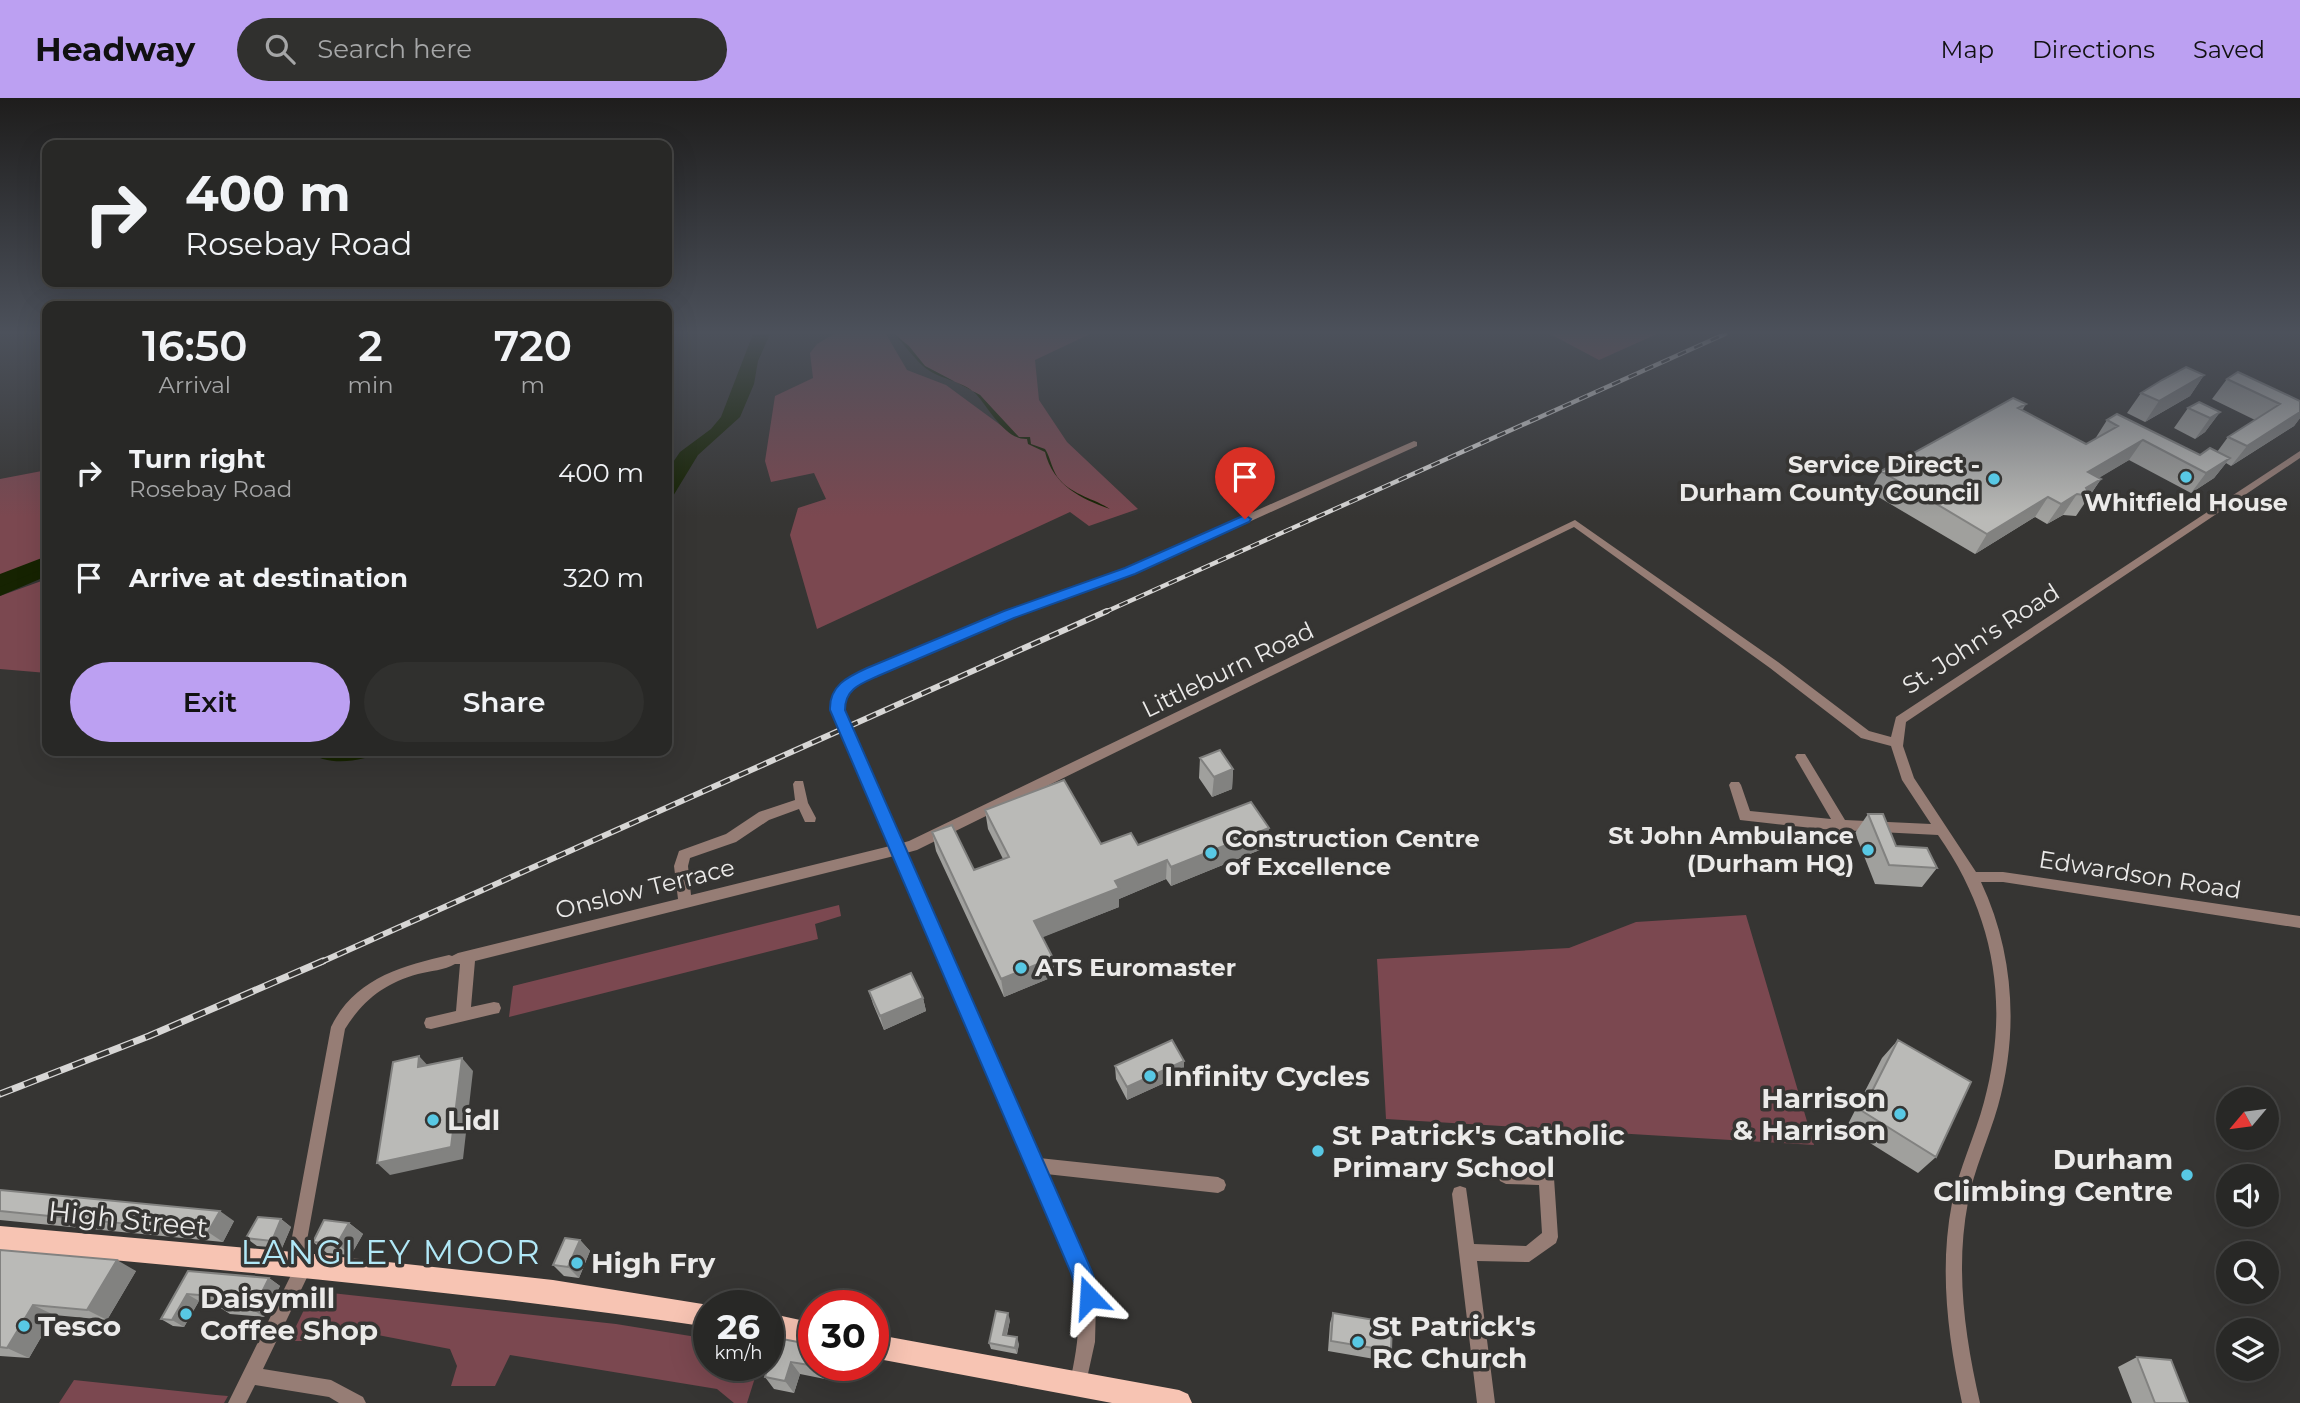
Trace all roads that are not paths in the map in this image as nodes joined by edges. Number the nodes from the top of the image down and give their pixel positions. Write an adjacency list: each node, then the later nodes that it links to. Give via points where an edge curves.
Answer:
1 (1414, 444): 3 (street, via 1130,571 1009,614 854,680 837,700)
2 (2300, 454): 5 (street, St. John's Road, via 1900,720)
3 (838, 710): 4 (street, bridge)
4 (851, 742): 13 (street)
5 (1896, 743): 12 (street, via 1902,765); 13 (street, Littleburn Road, via 1845,722 1774,664 1575,523)
6 (1801, 757): 11 (street)
7 (799, 784): 9 (street)
8 (1735, 785): 11 (street, via 1745,816)
9 (802, 803): 10 (street); 16 (street, via 684,855)
10 (810, 818)
11 (1841, 825): 12 (street)
12 (1941, 830): 15 (street)
13 (898, 851): 14 (street, Littleburn Road); 22 (street)
14 (843, 863): 16 (street, Onslow Terrace)
15 (1973, 877): 17 (street, Edwardson Road, via 2003,877); 37 (street, via 1991,921 2003,989 2001,1057 1960,1204 1951,1278 1962,1367)
16 (685, 902): 18 (street, Onslow Terrace)
17 (2300, 922)
18 (458, 959): 20 (street); 28 (street, Onslow Terrace, via 389,976 348,1008 338,1027)
19 (494, 1008): 20 (street)
20 (463, 1016): 21 (street)
21 (431, 1023)
22 (1034, 1165): 24 (street); 32 (street, via 1089,1297 1089,1326)
23 (1506, 1176): 27 (street, via 1546,1178 1550,1237 1530,1254)
24 (1218, 1185)
25 (1460, 1194): 27 (street)
26 (0, 1238): 28 (main road, High Street)
27 (1466, 1252): 36 (street)
28 (300, 1265): 29 (main road, High Street, via 553,1292); 31 (street, Onslow Terrace)
29 (693, 1313)
30 (889, 1349): 32 (main road)
31 (250, 1375): 33 (street, Onslow Terrace); 34 (street, via 331,1389)
32 (1078, 1386): 35 (main road)
33 (237, 1403)
34 (357, 1403)
35 (1179, 1403)
36 (1486, 1403)
37 (1972, 1403)

